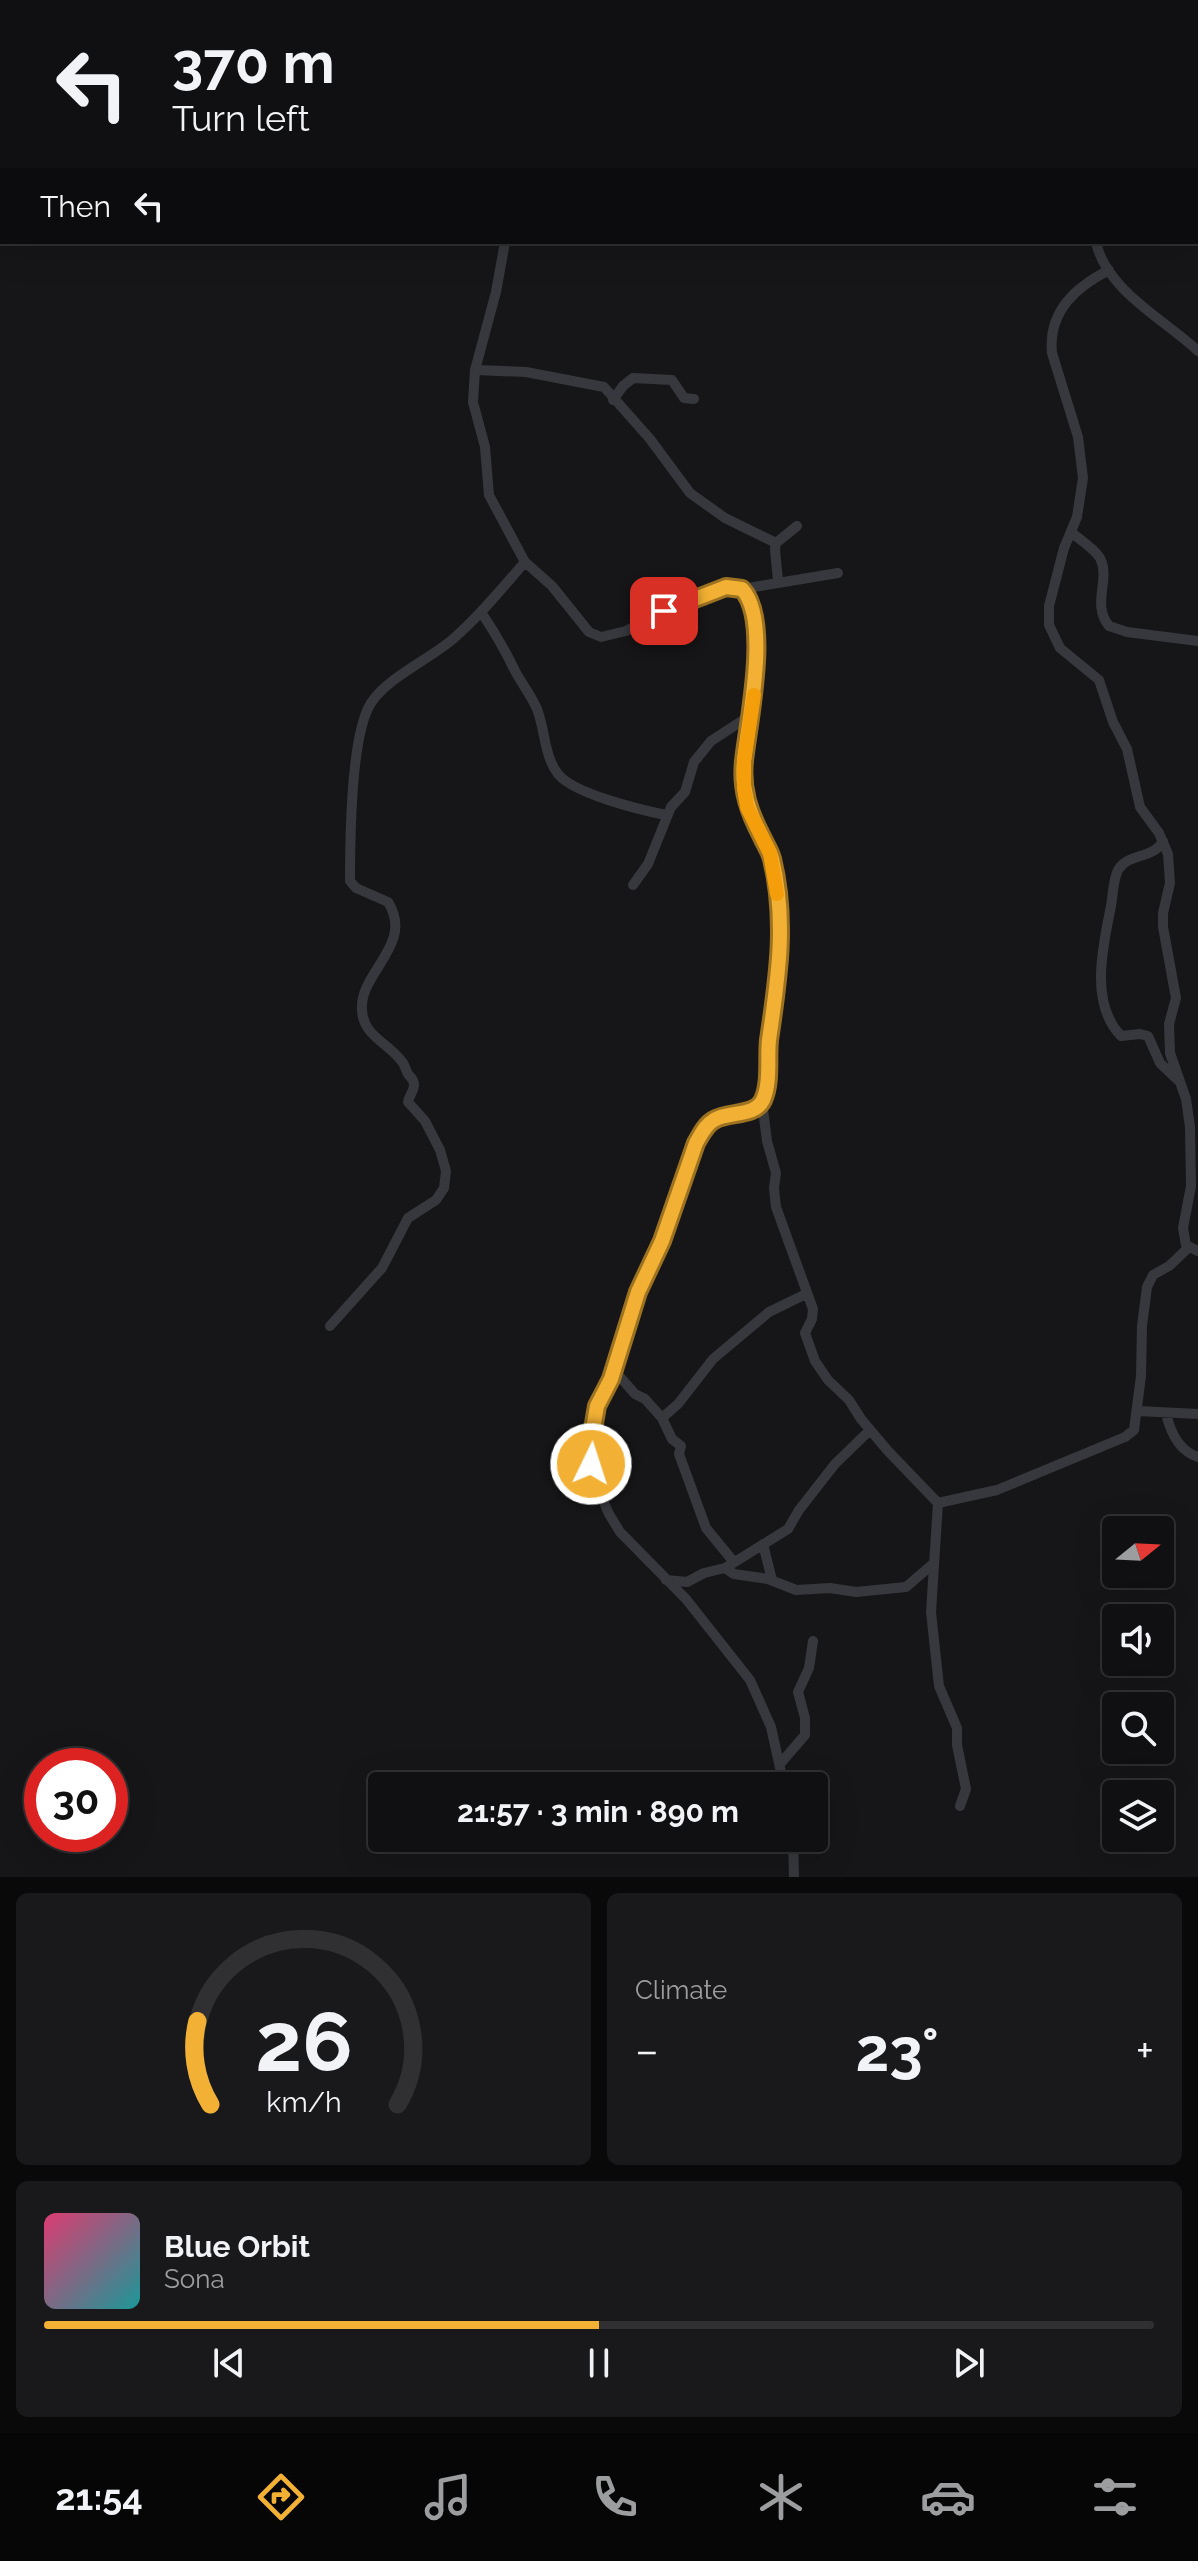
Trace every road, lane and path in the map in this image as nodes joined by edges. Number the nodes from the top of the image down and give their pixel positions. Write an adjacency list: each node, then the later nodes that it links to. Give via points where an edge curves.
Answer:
1 (505, 244): 5 (street)
2 (1097, 244): 3 (street)
3 (1109, 270): 4 (street, via 1145,309); 9 (street, via 1073,293 1052,339 1081,452 1082,499)
4 (1198, 351)
5 (475, 370): 7 (street, via 523,371 592,383 604,387); 11 (street, via 473,402 485,447 489,495)
6 (694, 399): 7 (street, via 684,398 672,380 638,378 627,382)
7 (613, 400): 10 (street, via 640,426 694,497)
8 (797, 526): 10 (street)
9 (1071, 532): 16 (street, via 1099,558 1101,610 1109,626); 19 (street, via 1049,606 1051,633 1060,648 1099,680 1127,749 1140,807)
10 (776, 543): 13 (street)
11 (525, 562): 14 (street, via 589,632 601,637 717,590); 15 (street)
12 (838, 573): 13 (street)
13 (778, 581): 14 (street)
14 (742, 589): 17 (street, via 754,617)
15 (481, 612): 18 (street, via 537,709 558,775 606,799); 25 (street, via 373,700 358,747 350,881 388,902 394,915 388,953 363,995 363,1018 412,1079 408,1102 433,1135 446,1176 439,1197 408,1218 382,1268)
16 (1198, 641)
17 (751, 715): 18 (street, via 711,741 694,762 685,792); 22 (street, via 744,788 747,807 772,860 781,945)
18 (666, 815): 20 (street, via 648,864)
19 (1163, 841): 21 (street, via 1170,873 1163,927 1176,998 1169,1041); 21 (street, via 1156,851 1117,871 1102,988 1118,1034 1148,1036 1160,1063)
20 (633, 885)
21 (1180, 1082): 23 (street, via 1190,1127 1191,1186 1183,1228 1184,1240)
22 (762, 1102): 24 (street, via 776,1173 776,1207); 26 (street, via 716,1118 696,1143)
23 (1193, 1249): 27 (street, via 1153,1275 1147,1287)
24 (806, 1294): 30 (street, via 769,1312 713,1359); 31 (street, via 813,1312 805,1337 815,1361)
25 (330, 1326)
26 (614, 1370): 30 (street); 37 (street, via 595,1414 592,1475 620,1532)
27 (1138, 1411): 28 (street); 33 (street, via 1134,1430 1125,1437 997,1490)
28 (1166, 1413): 29 (street); 32 (street, via 1178,1442)
29 (1198, 1414)
30 (662, 1418): 36 (street, via 681,1446 679,1454 706,1528)
31 (870, 1430): 33 (street); 34 (street, via 835,1464 792,1525)
32 (1198, 1457)
33 (938, 1503): 35 (street)
34 (763, 1544): 36 (street); 38 (street)
35 (934, 1563): 38 (street, via 910,1584 892,1590 796,1590); 42 (street, via 931,1612 938,1676 956,1723 966,1789)
36 (729, 1564): 37 (street, via 687,1582); 38 (street, via 734,1574)
37 (666, 1580): 40 (street, via 750,1680)
38 (772, 1580)
39 (813, 1641): 40 (street, via 798,1692 805,1735)
40 (780, 1764): 41 (street)
41 (781, 1772)
42 (960, 1806)
43 (793, 1852): 44 (street)
44 (794, 1877)

